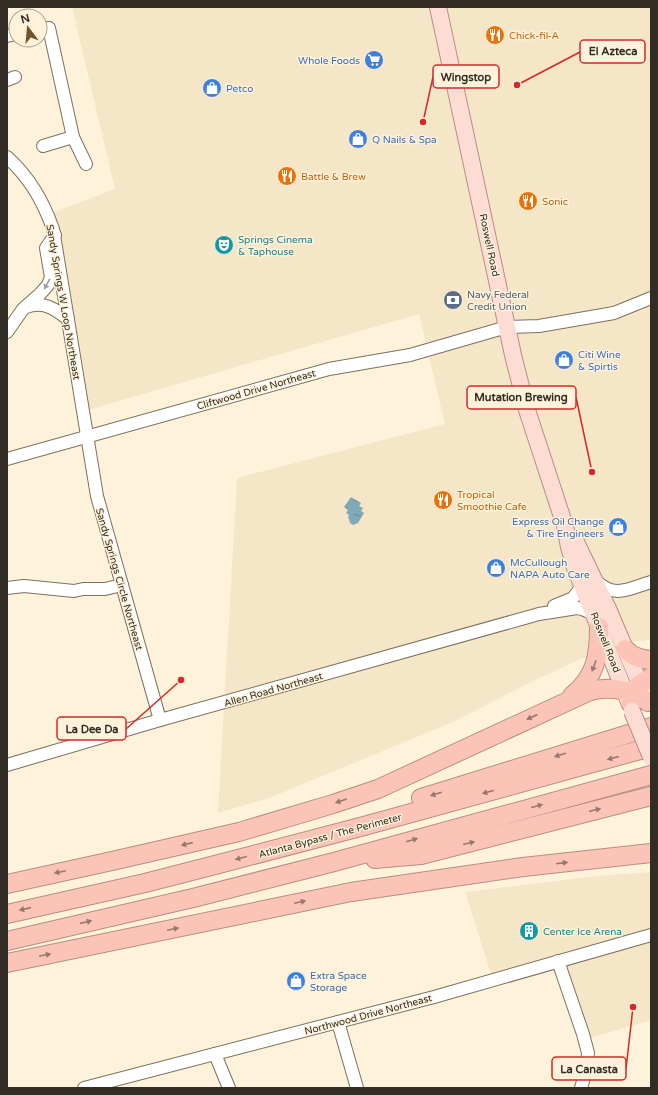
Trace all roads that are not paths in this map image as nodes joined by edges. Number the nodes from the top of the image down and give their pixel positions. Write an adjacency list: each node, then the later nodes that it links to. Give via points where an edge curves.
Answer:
1 (438, 7): 11 (main road, Roswell Road)
2 (48, 28): 3 (street)
3 (73, 137): 4 (street); 6 (street)
4 (43, 146)
5 (7, 157): 7 (street, Sandy Springs W Loop Northeast, via 34,187 45,207)
6 (86, 164)
7 (55, 235): 9 (street, one-way to 9, via 46,248 50,269 48,286); 10 (street, Sandy Springs W Loop Northeast)
8 (651, 298): 11 (street, Cliftwood Drive Northeast, via 614,313 539,326)
9 (23, 309): 10 (street, via 34,304 44,305); 12 (street)
10 (68, 319): 13 (street, Sandy Springs W Loop Northeast)
11 (507, 327): 13 (street, Cliftwood Drive Northeast, via 410,355 329,369); 16 (main road, Roswell Road, via 527,410 565,526 578,545)
12 (7, 332)
13 (87, 437): 14 (street, Cliftwood Drive Northeast); 18 (street, Sandy Springs Circle Northeast, via 97,496)
14 (7, 459)
15 (651, 582): 19 (street)
16 (588, 583): 19 (street); 20 (street, Allen Road Northeast, via 571,600); 21 (main road, Roswell Road)
17 (7, 588): 18 (street, via 24,586 74,591 82,595 95,596)
18 (123, 588): 26 (street, Sandy Springs Circle Northeast)
19 (618, 592): 21 (street)
20 (539, 614): 21 (street, Allen Road Northeast, via 576,608); 26 (street, Allen Road Northeast)
21 (601, 617): 22 (main road, Roswell Road); 24 (main road, Roswell Road); 25 (highway, one-way to 25, via 594,668 584,684)
22 (625, 649): 23 (highway, via 640,659); 24 (main road, Roswell Road)
23 (651, 660)
24 (640, 698): 25 (highway, via 600,688); 29 (main road, Roswell Road, bridge)
25 (567, 700): 36 (highway, one-way to 36, via 378,789 333,804 239,832)
26 (160, 720): 30 (street, Allen Road Northeast)
27 (651, 727): 33 (highway, one-way to 33, via 408,802)
28 (651, 747): 33 (highway, Atlanta Bypass / The Perimeter, one-way to 33)
29 (651, 758)
30 (7, 765)
31 (651, 776): 35 (highway, one-way to 31)
32 (651, 796): 35 (highway, one-way to 32, via 421,855)
33 (364, 826): 37 (highway, Atlanta Bypass / The Perimeter, one-way to 37, via 145,883)
34 (650, 852): 41 (highway, one-way to 34, via 351,892)
35 (334, 862): 39 (highway, one-way to 35)
36 (7, 884)
37 (7, 914)
38 (651, 934): 40 (street, Northwood Drive Northeast)
39 (7, 941)
40 (558, 961): 42 (street, Northwood Drive Northeast); 47 (street, via 588,1054)
41 (7, 963)
42 (338, 1022): 43 (street, Northwood Drive Northeast); 46 (street)
43 (215, 1054): 44 (street, Northwood Drive Northeast); 45 (street)
44 (84, 1088)
45 (229, 1088)
46 (357, 1088)
47 (581, 1088)

